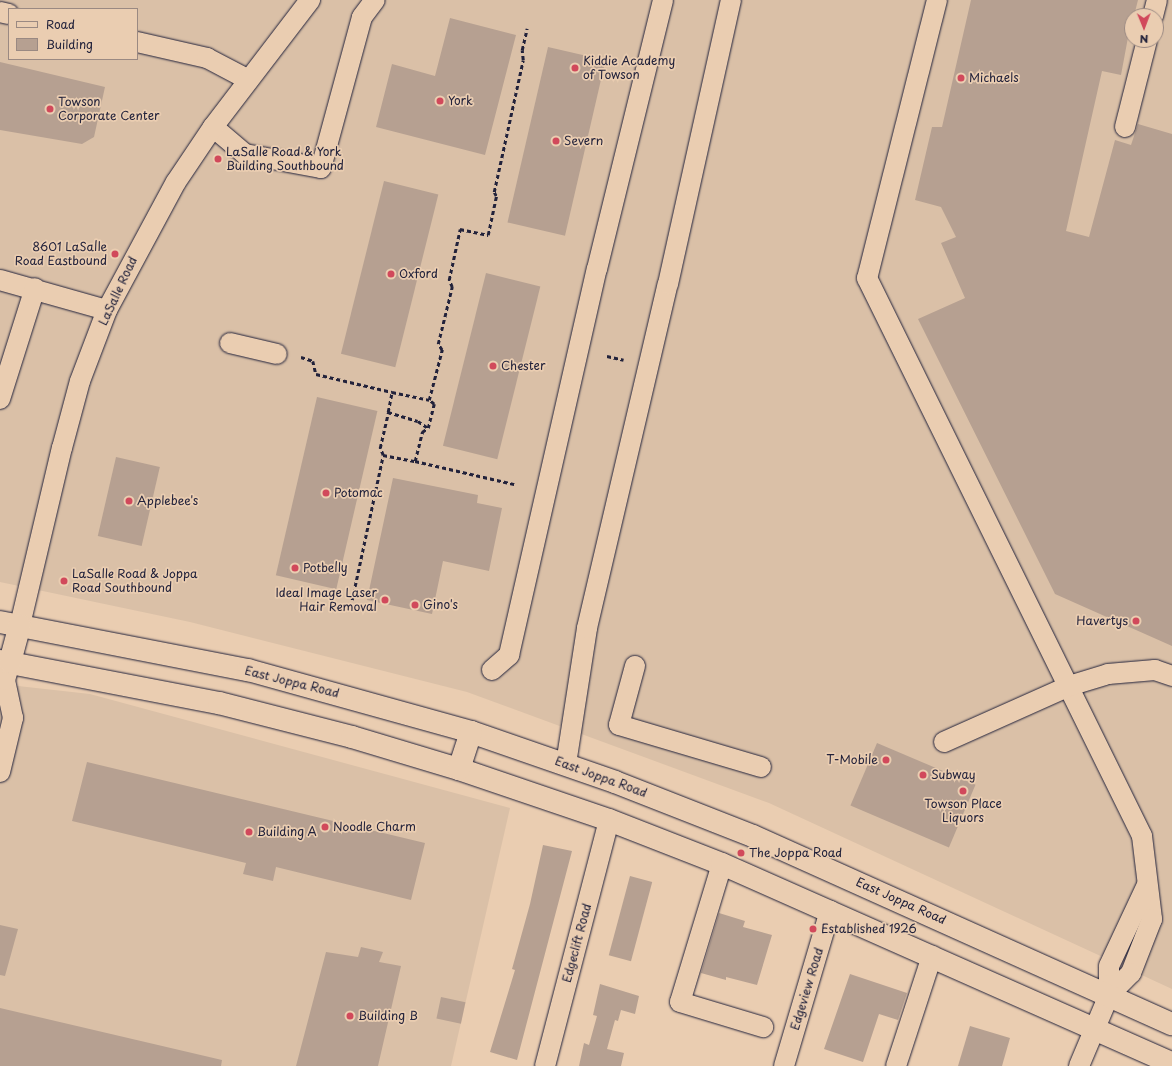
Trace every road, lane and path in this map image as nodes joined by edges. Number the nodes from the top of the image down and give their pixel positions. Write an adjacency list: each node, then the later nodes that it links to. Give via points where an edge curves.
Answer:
1 (310, 0): 9 (street, LaSalle Road)
2 (375, 0): 10 (street, via 362,17 321,168 244,154)
3 (662, 0): 31 (street, via 597,269 509,655)
4 (731, 0): 37 (street, via 668,284 587,628)
5 (937, 0): 34 (street, via 867,278)
6 (526, 29): 22 (path, via 523,60 494,192 496,196 488,235 460,229 448,280 452,287 438,344 442,350)
7 (138, 42): 9 (street, via 206,58)
8 (1145, 48): 11 (street)
9 (249, 80): 10 (street, LaSalle Road)
10 (213, 127): 14 (street, LaSalle Road, via 149,228)
11 (1125, 127)
12 (0, 280): 13 (street)
13 (35, 288): 14 (street); 21 (street)
14 (107, 310): 29 (street, LaSalle Road, via 80,382)
15 (230, 343): 16 (street)
16 (277, 354)
17 (607, 356): 19 (path)
18 (301, 357): 20 (path, via 313,361 316,374)
19 (624, 360)
20 (392, 392): 22 (path); 23 (path)
21 (0, 399)
22 (429, 400): 24 (path, via 434,404)
23 (388, 412): 24 (path, via 418,421); 25 (path, via 380,448)
24 (428, 428): 26 (path, via 422,432)
25 (383, 455): 26 (path); 28 (path)
26 (415, 461): 27 (path)
27 (514, 484)
28 (352, 600)
29 (10, 624): 32 (main road); 35 (main road, East Joppa Road, via 248,670)
30 (635, 666): 38 (street, via 619,725)
31 (492, 670)
32 (4, 672): 39 (main road, via 219,702); 40 (street, via 13,718)
33 (1172, 676): 34 (street, via 1155,670 1108,674)
34 (1069, 686): 36 (street); 45 (street, via 1142,836 1152,919 1131,973)
35 (471, 732): 37 (main road, East Joppa Road); 39 (main road)
36 (944, 742)
37 (566, 764): 45 (main road, East Joppa Road, via 753,836)
38 (761, 767)
39 (460, 769): 41 (main road)
40 (0, 772)
41 (609, 820): 42 (main road); 50 (street, Edgeclift Road)
42 (722, 864): 43 (main road); 47 (street, via 680,1002)
43 (830, 911): 44 (main road); 51 (street, Edgeview Road)
44 (932, 956): 48 (main road); 52 (street)
45 (1109, 996): 46 (main road, East Joppa Road); 48 (street)
46 (1172, 1024)
47 (763, 1027)
48 (1094, 1028): 49 (main road); 53 (street)
49 (1172, 1063)
50 (545, 1066)
51 (784, 1066)
52 (896, 1066)
53 (1079, 1066)

